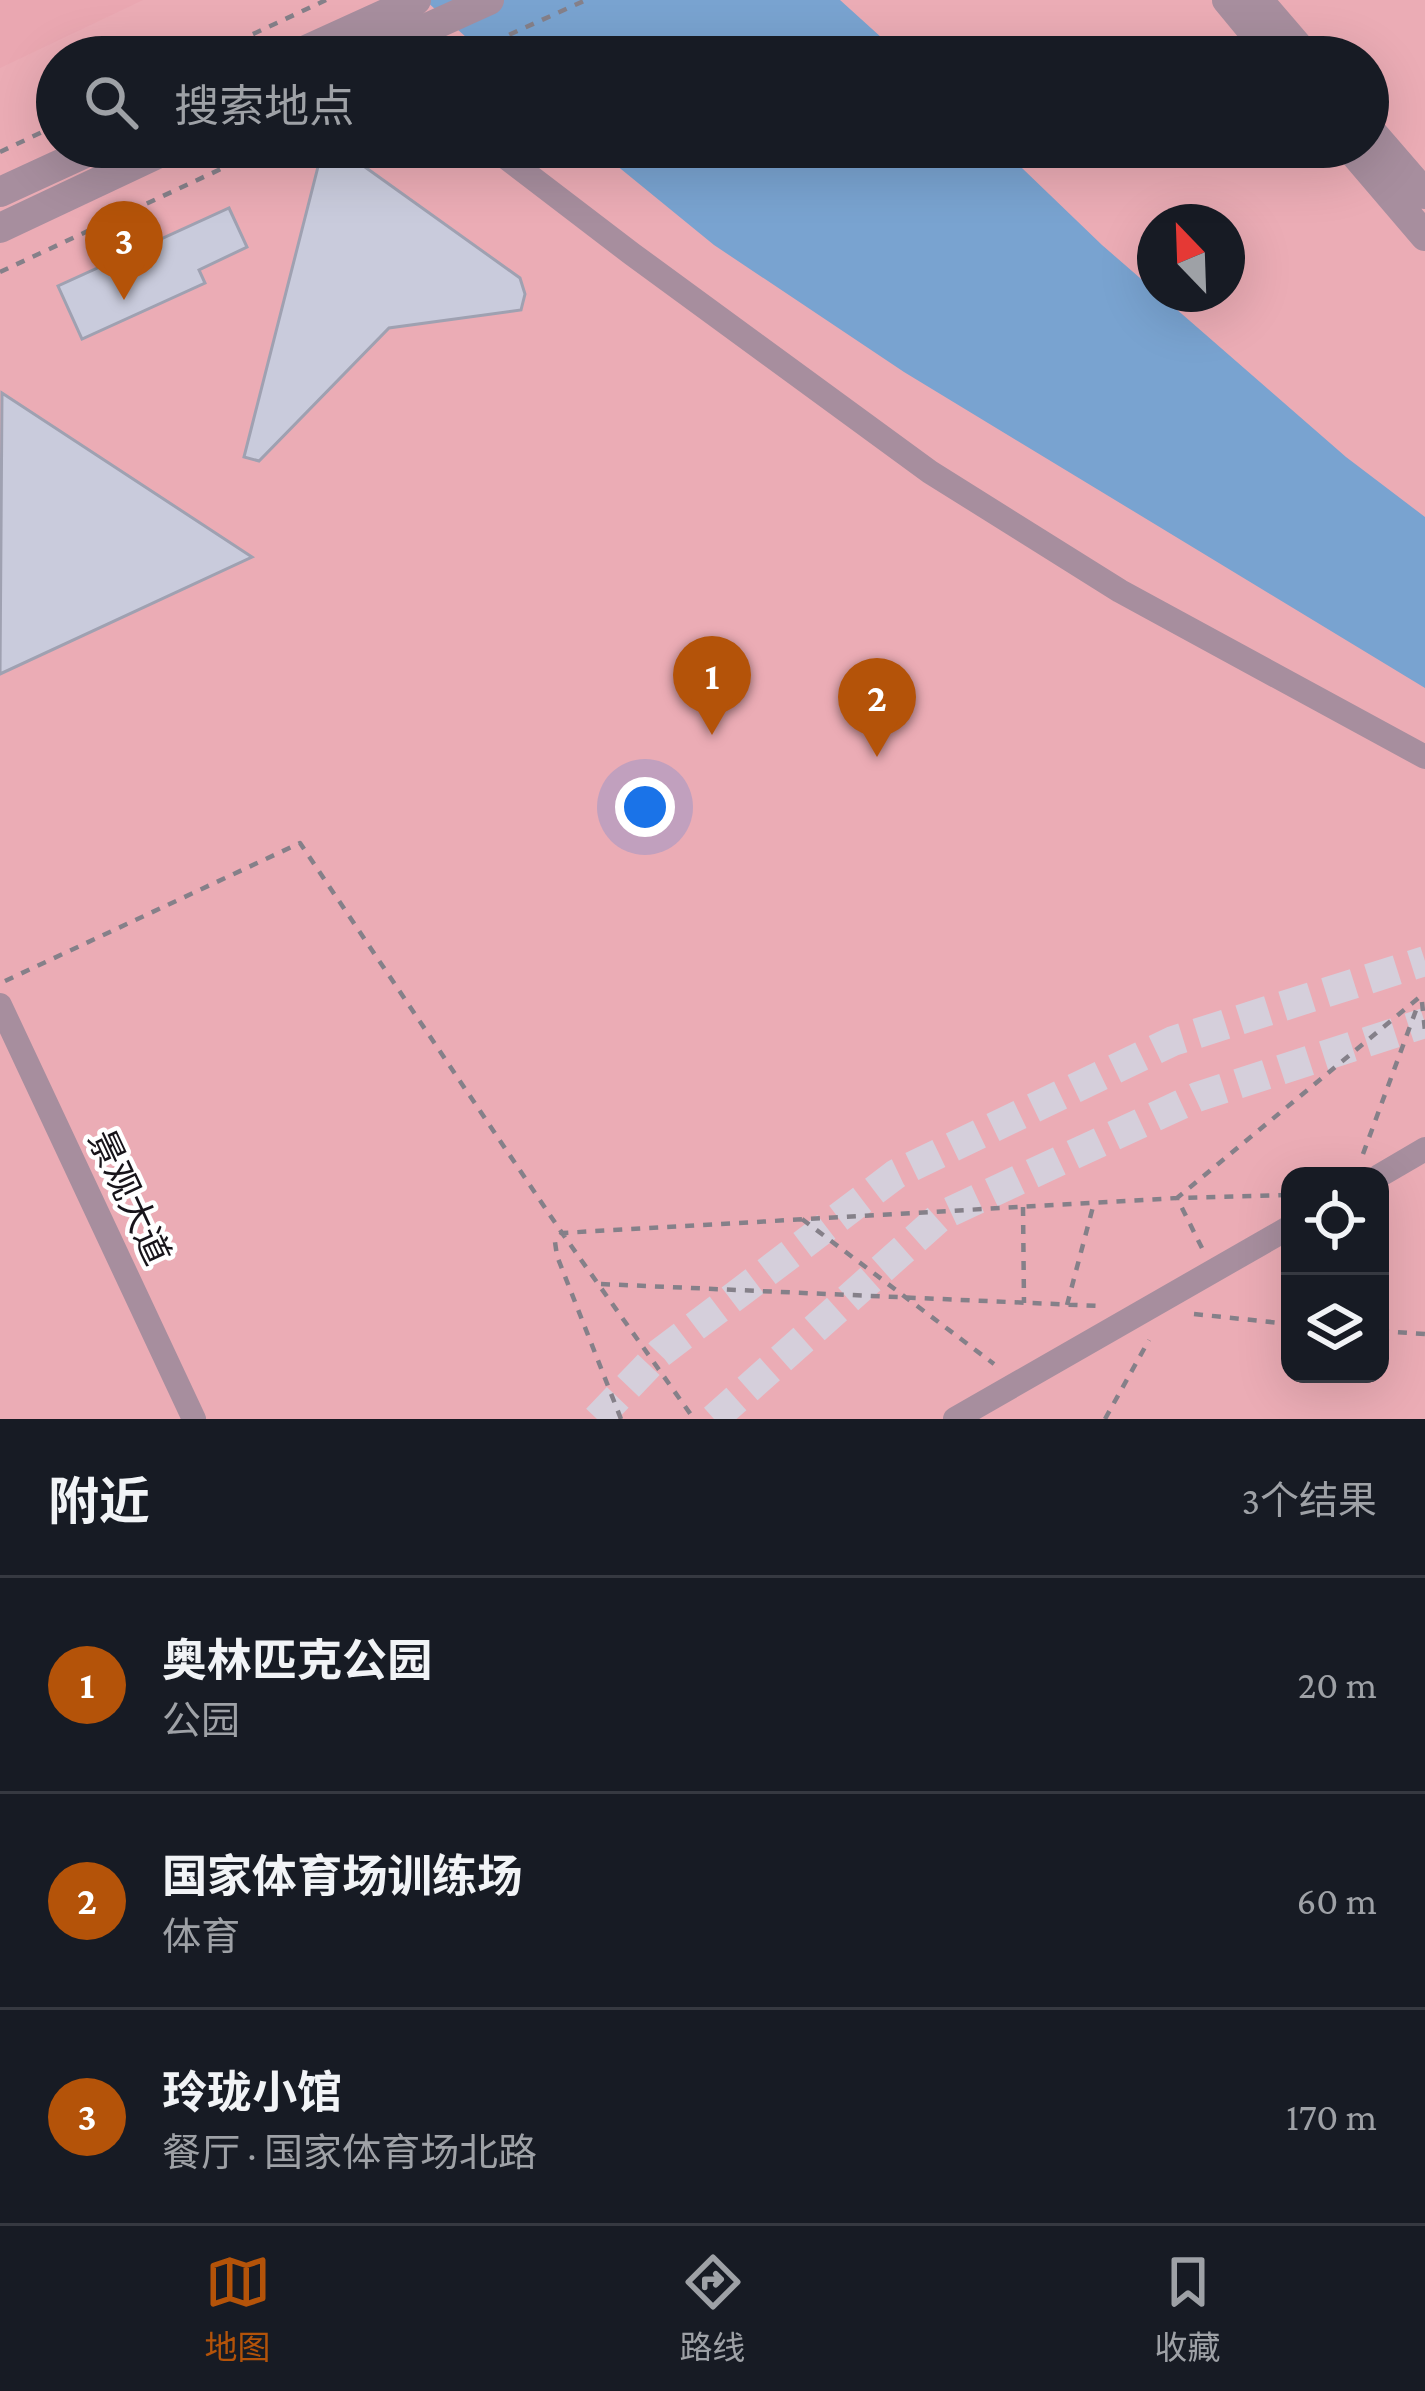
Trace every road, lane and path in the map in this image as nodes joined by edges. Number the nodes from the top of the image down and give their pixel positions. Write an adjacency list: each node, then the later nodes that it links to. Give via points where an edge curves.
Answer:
1 (326, 0): 7 (path)
2 (489, 0): 6 (street)
3 (586, 0): 10 (path)
4 (1227, 0): 11 (street)
5 (1258, 0): 12 (street)
6 (412, 13): 8 (street); 9 (street)
7 (249, 36)
8 (349, 36)
9 (386, 36)
10 (506, 36)
11 (1257, 36)
12 (1289, 36)
13 (36, 135): 14 (path)
14 (0, 152)
15 (1389, 152): 22 (street)
16 (52, 168): 21 (street)
17 (127, 168): 23 (street)
18 (223, 168): 25 (path)
19 (520, 168): 26 (street, via 930,472 1120,591)
20 (1367, 168): 24 (street)
21 (0, 192)
22 (1425, 194)
23 (0, 228)
24 (1425, 236)
25 (0, 272)
26 (1425, 758)
27 (0, 983): 40 (path, via 300,844)
28 (1421, 996): 30 (path); 32 (path); 35 (path)
29 (0, 1005): 52 (street, 景观大道)
30 (1425, 1031)
31 (1425, 1149): 33 (street)
32 (1363, 1154)
33 (1389, 1170)
34 (1281, 1195): 35 (path)
35 (1177, 1198): 36 (path); 41 (path)
36 (1094, 1203): 37 (path); 45 (path)
37 (1023, 1207): 38 (path); 44 (path)
38 (802, 1219): 40 (path); 43 (path)
39 (1281, 1231): 41 (street)
40 (562, 1233): 42 (path); 53 (path, via 556,1256)
41 (1214, 1270): 46 (street)
42 (598, 1284): 43 (path); 54 (path)
43 (906, 1298): 44 (path); 51 (path)
44 (1024, 1303): 45 (path)
45 (1067, 1305): 46 (path)
46 (1148, 1309): 51 (street); 56 (path, via 1151,1335)
47 (1195, 1314): 48 (path)
48 (1281, 1323)
49 (1389, 1332): 50 (path)
50 (1425, 1334)
51 (1018, 1383): 55 (street)
52 (194, 1419)
53 (621, 1419)
54 (694, 1419)
55 (955, 1419)
56 (1105, 1419)

